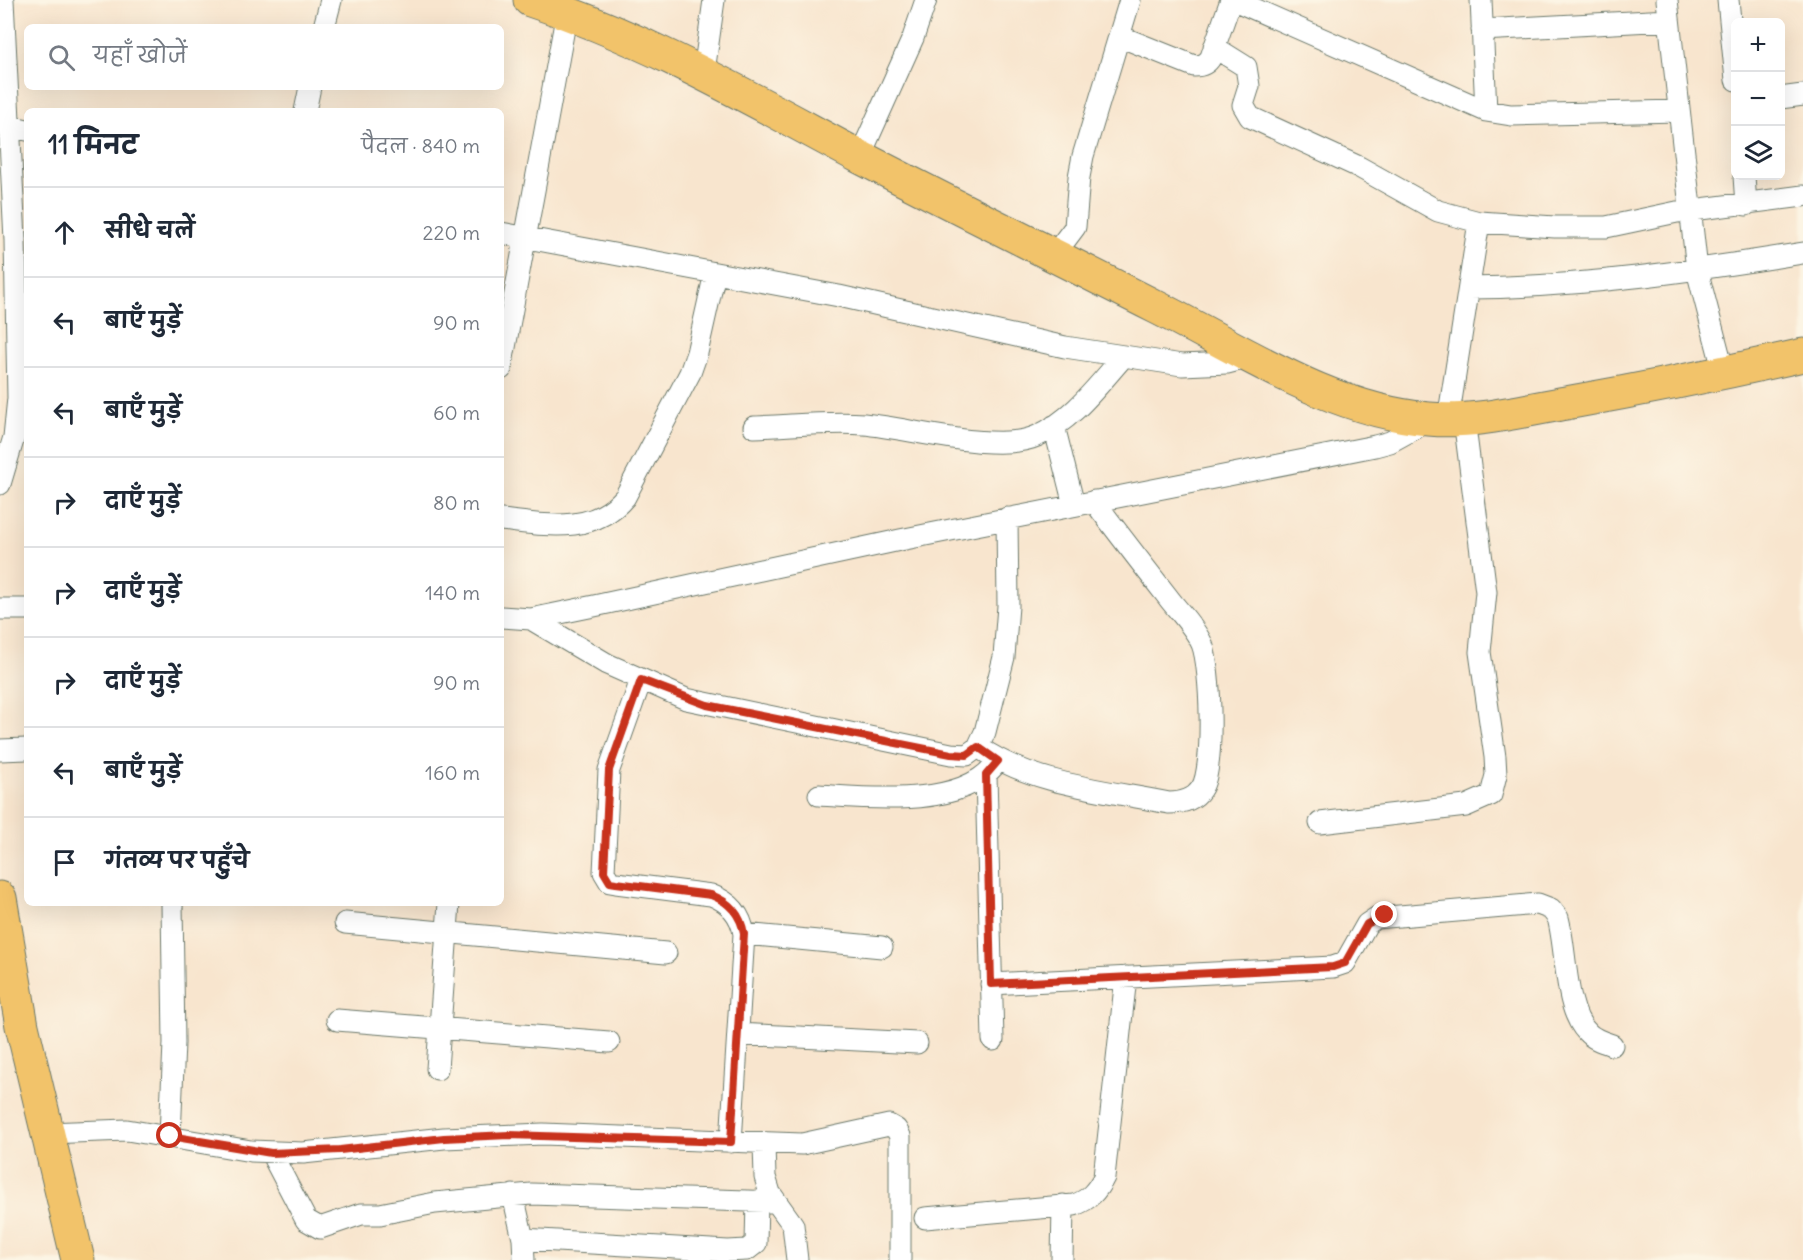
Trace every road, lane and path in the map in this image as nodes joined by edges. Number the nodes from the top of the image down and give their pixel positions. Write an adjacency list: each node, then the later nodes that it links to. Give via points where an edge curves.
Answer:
1 (3, 0): 24 (street)
2 (331, 0): 12 (street)
3 (530, 0): 11 (main road)
4 (714, 0): 16 (street)
5 (926, 0): 25 (street, via 916,33)
6 (1130, 0): 14 (street)
7 (1232, 0): 15 (street); 22 (street)
8 (1481, 0): 13 (street)
9 (1728, 0): 17 (street)
10 (1668, 10): 13 (street); 23 (street)
11 (567, 12): 16 (main road); 32 (street)
12 (325, 24)
13 (1482, 30): 22 (street)
14 (1119, 36): 15 (street, via 1194,66 1208,63); 34 (street, via 1079,177 1075,228)
15 (1215, 47): 30 (street, via 1246,67 1248,86 1243,105 1250,117 1359,167 1438,211)
16 (704, 72): 25 (main road)
17 (1735, 72)
18 (309, 90): 21 (street)
19 (1803, 95): 20 (street)
20 (1785, 97)
21 (306, 108)
22 (1486, 111): 23 (street, via 1511,115)
23 (1679, 111): 29 (street)
24 (12, 127): 46 (street, via 18,398 14,437)
25 (860, 156): 34 (main road)
26 (1744, 180): 28 (street)
27 (1803, 196): 28 (street)
28 (1746, 205): 29 (street)
29 (1689, 211): 30 (street, via 1606,227); 35 (street)
30 (1479, 222): 37 (street)
31 (504, 233): 32 (street)
32 (524, 237): 36 (street); 38 (street)
33 (1803, 253): 35 (street)
34 (1054, 255): 41 (main road)
35 (1697, 270): 37 (street, via 1554,286); 42 (street)
36 (715, 273): 40 (street); 49 (street, via 690,373 617,507 596,520 570,526)
37 (1469, 288): 43 (street)
38 (504, 352)
39 (1803, 355): 42 (main road)
40 (1124, 356): 41 (street, via 1182,365 1227,363); 44 (street, via 1075,411)
41 (1250, 357): 43 (main road, via 1318,389 1371,408)
42 (1724, 373): 43 (main road)
43 (1448, 420): 47 (street, via 1375,446); 60 (street, via 1486,592 1480,667 1495,757 1495,787 1491,795 1466,806)
44 (1054, 426): 45 (street, via 1036,436 1008,442 866,424); 47 (street)
45 (754, 427)
46 (0, 484)
47 (1084, 503): 48 (street); 58 (street, via 1202,645 1208,693 1210,761 1206,780 1192,798 1169,803)
48 (1007, 518): 53 (street); 55 (street, via 1004,657)
49 (504, 520)
50 (0, 609): 51 (street)
51 (24, 609)
52 (504, 617): 53 (street)
53 (531, 619): 54 (street)
54 (641, 680): 55 (street, via 707,705 951,754 967,755); 66 (street, via 609,770 606,878 616,883 718,897 738,915)
55 (978, 747): 58 (street)
56 (24, 749): 57 (street)
57 (0, 750)
58 (992, 768): 59 (street, via 971,785 932,794 875,798); 70 (street)
59 (819, 795)
60 (1320, 823)
61 (0, 898): 79 (main road, via 22,1026)
62 (172, 906): 80 (street, via 174,1043)
63 (449, 906): 65 (street)
64 (345, 923): 65 (street)
65 (447, 931): 68 (street); 72 (street)
66 (744, 934): 67 (street); 73 (street)
67 (882, 947)
68 (666, 953)
69 (1126, 977): 70 (street); 77 (street, via 1333,967 1345,963 1367,924 1376,918 1538,904 1551,909 1557,918 1575,1014 1587,1033); 86 (street, via 1104,1177 1084,1202)
70 (991, 984): 74 (street)
71 (337, 1020): 72 (street)
72 (440, 1028): 75 (street); 78 (street)
73 (738, 1034): 76 (street); 81 (street)
74 (993, 1040)
75 (609, 1042)
76 (917, 1043)
77 (1612, 1045)
78 (437, 1070)
79 (47, 1133): 80 (street, via 127,1130); 91 (main road)
80 (170, 1136): 83 (street)
81 (731, 1142): 82 (street); 83 (street, via 509,1135)
82 (764, 1144): 85 (street); 93 (street, via 801,1144 880,1125 896,1129 901,1153)
83 (271, 1153): 84 (street, via 306,1220 320,1228 361,1214)
84 (513, 1195): 85 (street); 88 (street)
85 (766, 1202): 90 (street, via 756,1243); 92 (street, via 793,1225)
86 (1063, 1205): 87 (street); 94 (street)
87 (925, 1218)
88 (524, 1250): 89 (street)
89 (606, 1252): 90 (street)
90 (729, 1256)
91 (78, 1260)
92 (796, 1260)
93 (900, 1260)
94 (1062, 1260)

